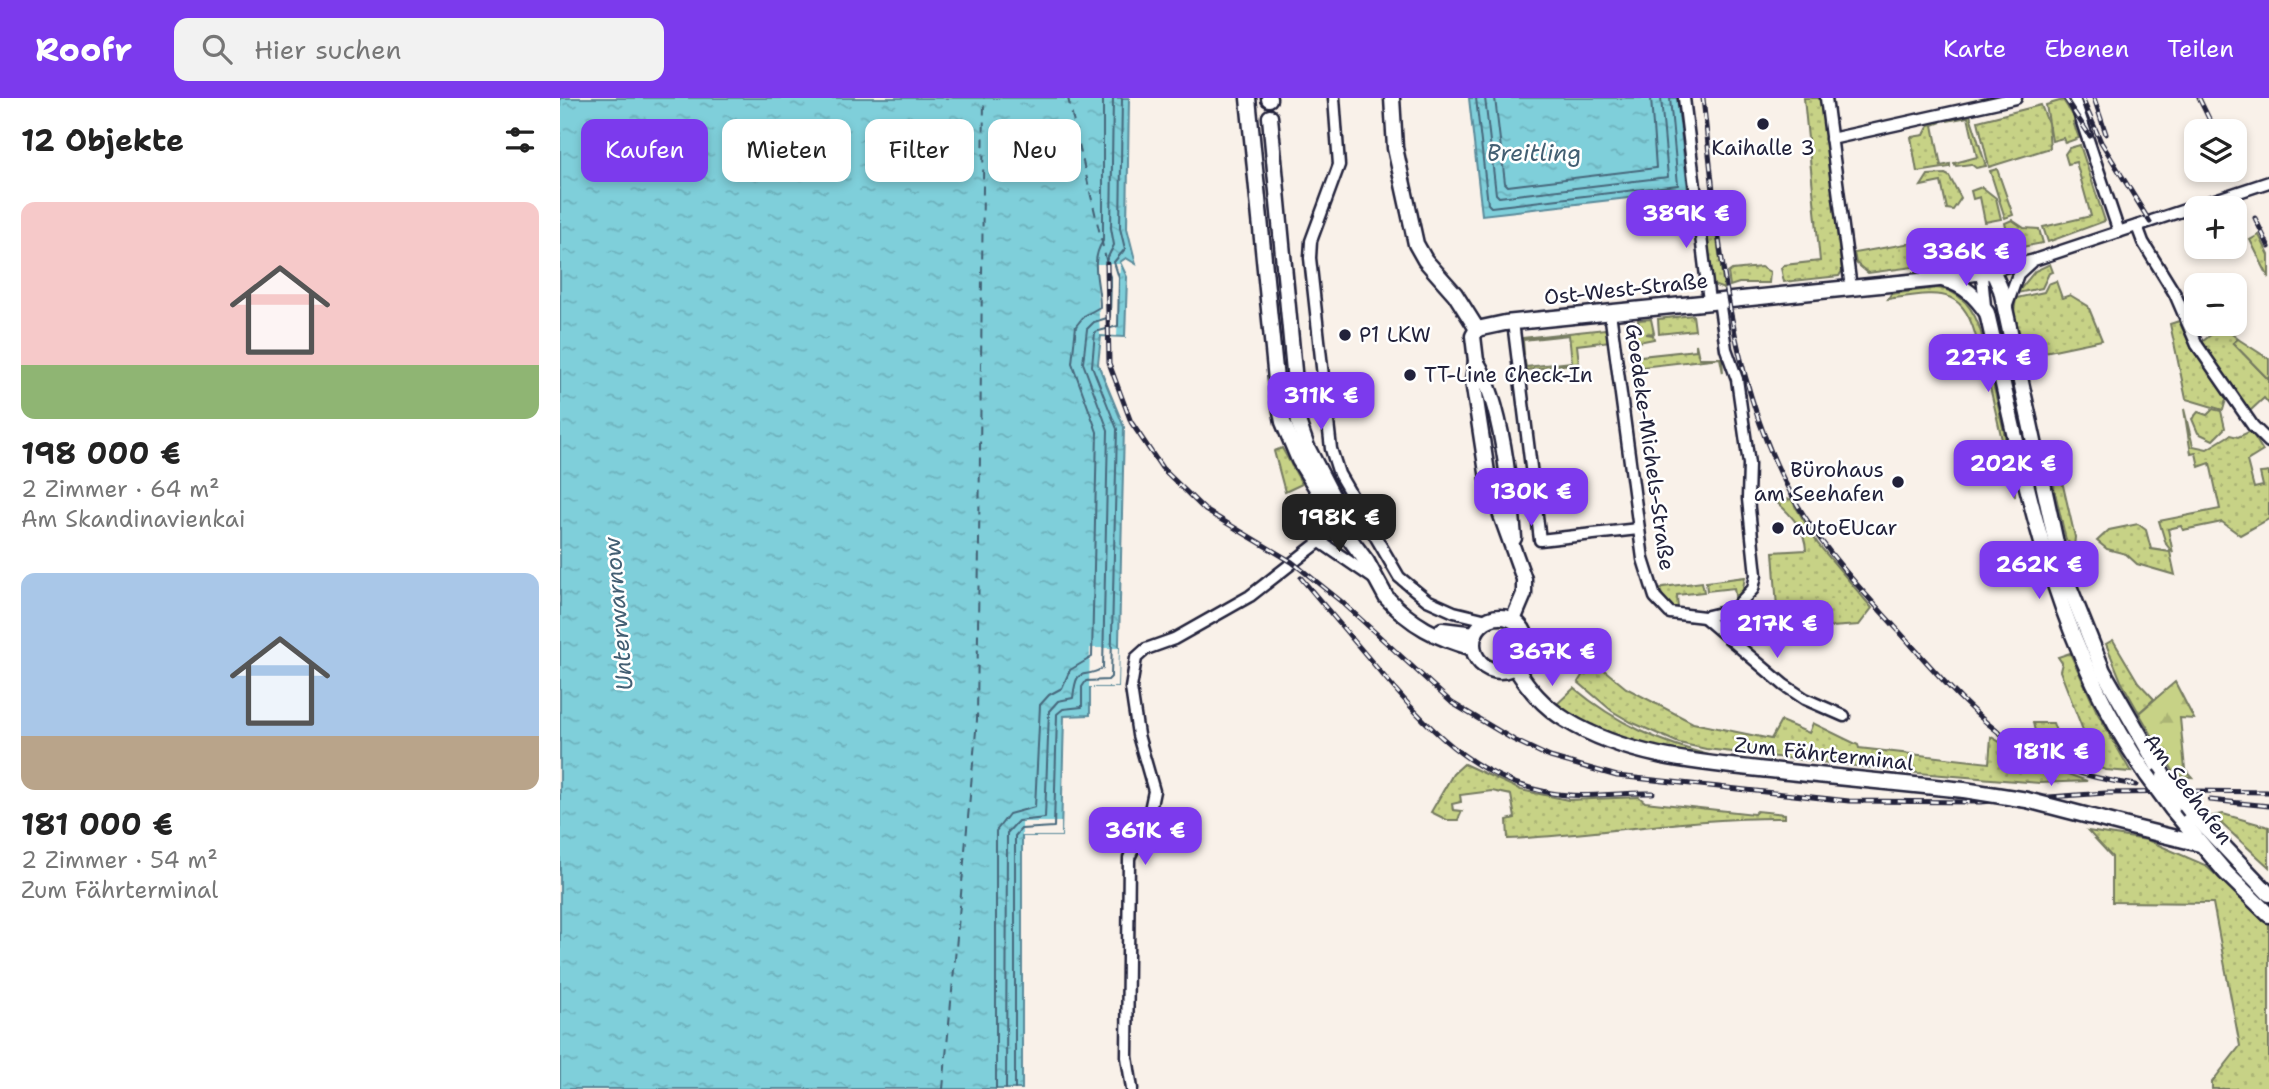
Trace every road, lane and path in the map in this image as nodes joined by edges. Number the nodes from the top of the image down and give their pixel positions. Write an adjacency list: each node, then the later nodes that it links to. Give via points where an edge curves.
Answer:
1 (1248, 98): 24 (street, via 1278,401 1289,443)
2 (1334, 98): 29 (street, via 1339,165 1311,241 1310,267 1331,449 1339,474 1399,578 1427,600)
3 (1392, 98): 22 (street, via 1395,148 1416,244)
4 (1684, 98): 17 (street, Goedeke-Michels-Straße)
5 (1826, 98): 9 (street)
6 (2015, 98): 9 (street)
7 (2074, 98): 12 (street)
8 (1270, 117): 24 (street, via 1299,424)
9 (1831, 139): 16 (street)
10 (2269, 182): 11 (street, Ost-West-Straße)
11 (2137, 226): 12 (street, Ost-West-Straße); 23 (street, via 2197,345)
12 (2119, 232): 13 (street, Ost-West-Straße)
13 (2031, 261): 14 (street, Ost-West-Straße); 20 (street, Am Seehafen, via 2011,287)
14 (1987, 271): 15 (street, Ost-West-Straße); 19 (street, Am Seehafen, via 1981,284); 20 (street, Am Seehafen, via 1997,281)
15 (1939, 279): 16 (street, Ost-West-Straße); 19 (street, via 1959,284)
16 (1851, 288): 17 (street, Ost-West-Straße)
17 (1714, 301): 18 (street, Ost-West-Straße); 28 (street, Goedeke-Michels-Straße, via 1737,379 1749,464 1756,575 1753,589 1733,610)
18 (1610, 312): 21 (street, Ost-West-Straße); 25 (street, Goedeke-Michels-Straße)
19 (1987, 313): 31 (street, Am Seehafen, via 2044,555)
20 (2004, 318): 31 (street, Am Seehafen)
21 (1513, 322): 22 (street, Ost-West-Straße); 25 (street, via 1540,540)
22 (1477, 329): 30 (street, via 1473,336 1476,361 1487,379 1496,413 1524,589)
23 (2269, 442)
24 (1343, 524): 26 (street); 27 (street); 32 (street, via 1395,597 1415,616)
25 (1638, 529): 28 (street, Goedeke-Michels-Straße, via 1643,559 1660,604 1670,613)
26 (1319, 541): 27 (street); 41 (street, via 1250,596 1136,658 1132,671 1138,735 1154,791 1149,815 1129,858 1126,1057)
27 (1377, 581): 32 (street, via 1393,605 1416,626 1433,635)
28 (1703, 617): 34 (street, via 1784,685)
29 (1487, 620): 30 (street); 32 (street)
30 (1513, 620): 33 (street, via 1527,640 1526,652)
31 (2079, 635): 36 (street, Am Seehafen, bridge, via 2104,706 2147,775); 37 (street, Am Seehafen, bridge, via 2164,777)
32 (1474, 641): 33 (street, via 1478,659 1486,667 1503,671)
33 (1515, 667): 35 (street, Zum Fährterminal, bridge, via 1532,693 1555,713 1644,751 1710,764 2027,800)
34 (1844, 716)
35 (2154, 834): 36 (street, Zum Fährterminal); 38 (street, Zum Fährterminal, via 2204,857)
36 (2202, 844): 37 (street, Zum Fährterminal); 38 (street, Am Seehafen)
37 (2233, 859): 39 (street, Am Seehafen)
38 (2226, 873): 40 (street, Am Seehafen)
39 (2269, 894)
40 (2269, 915)
41 (1132, 1089)

